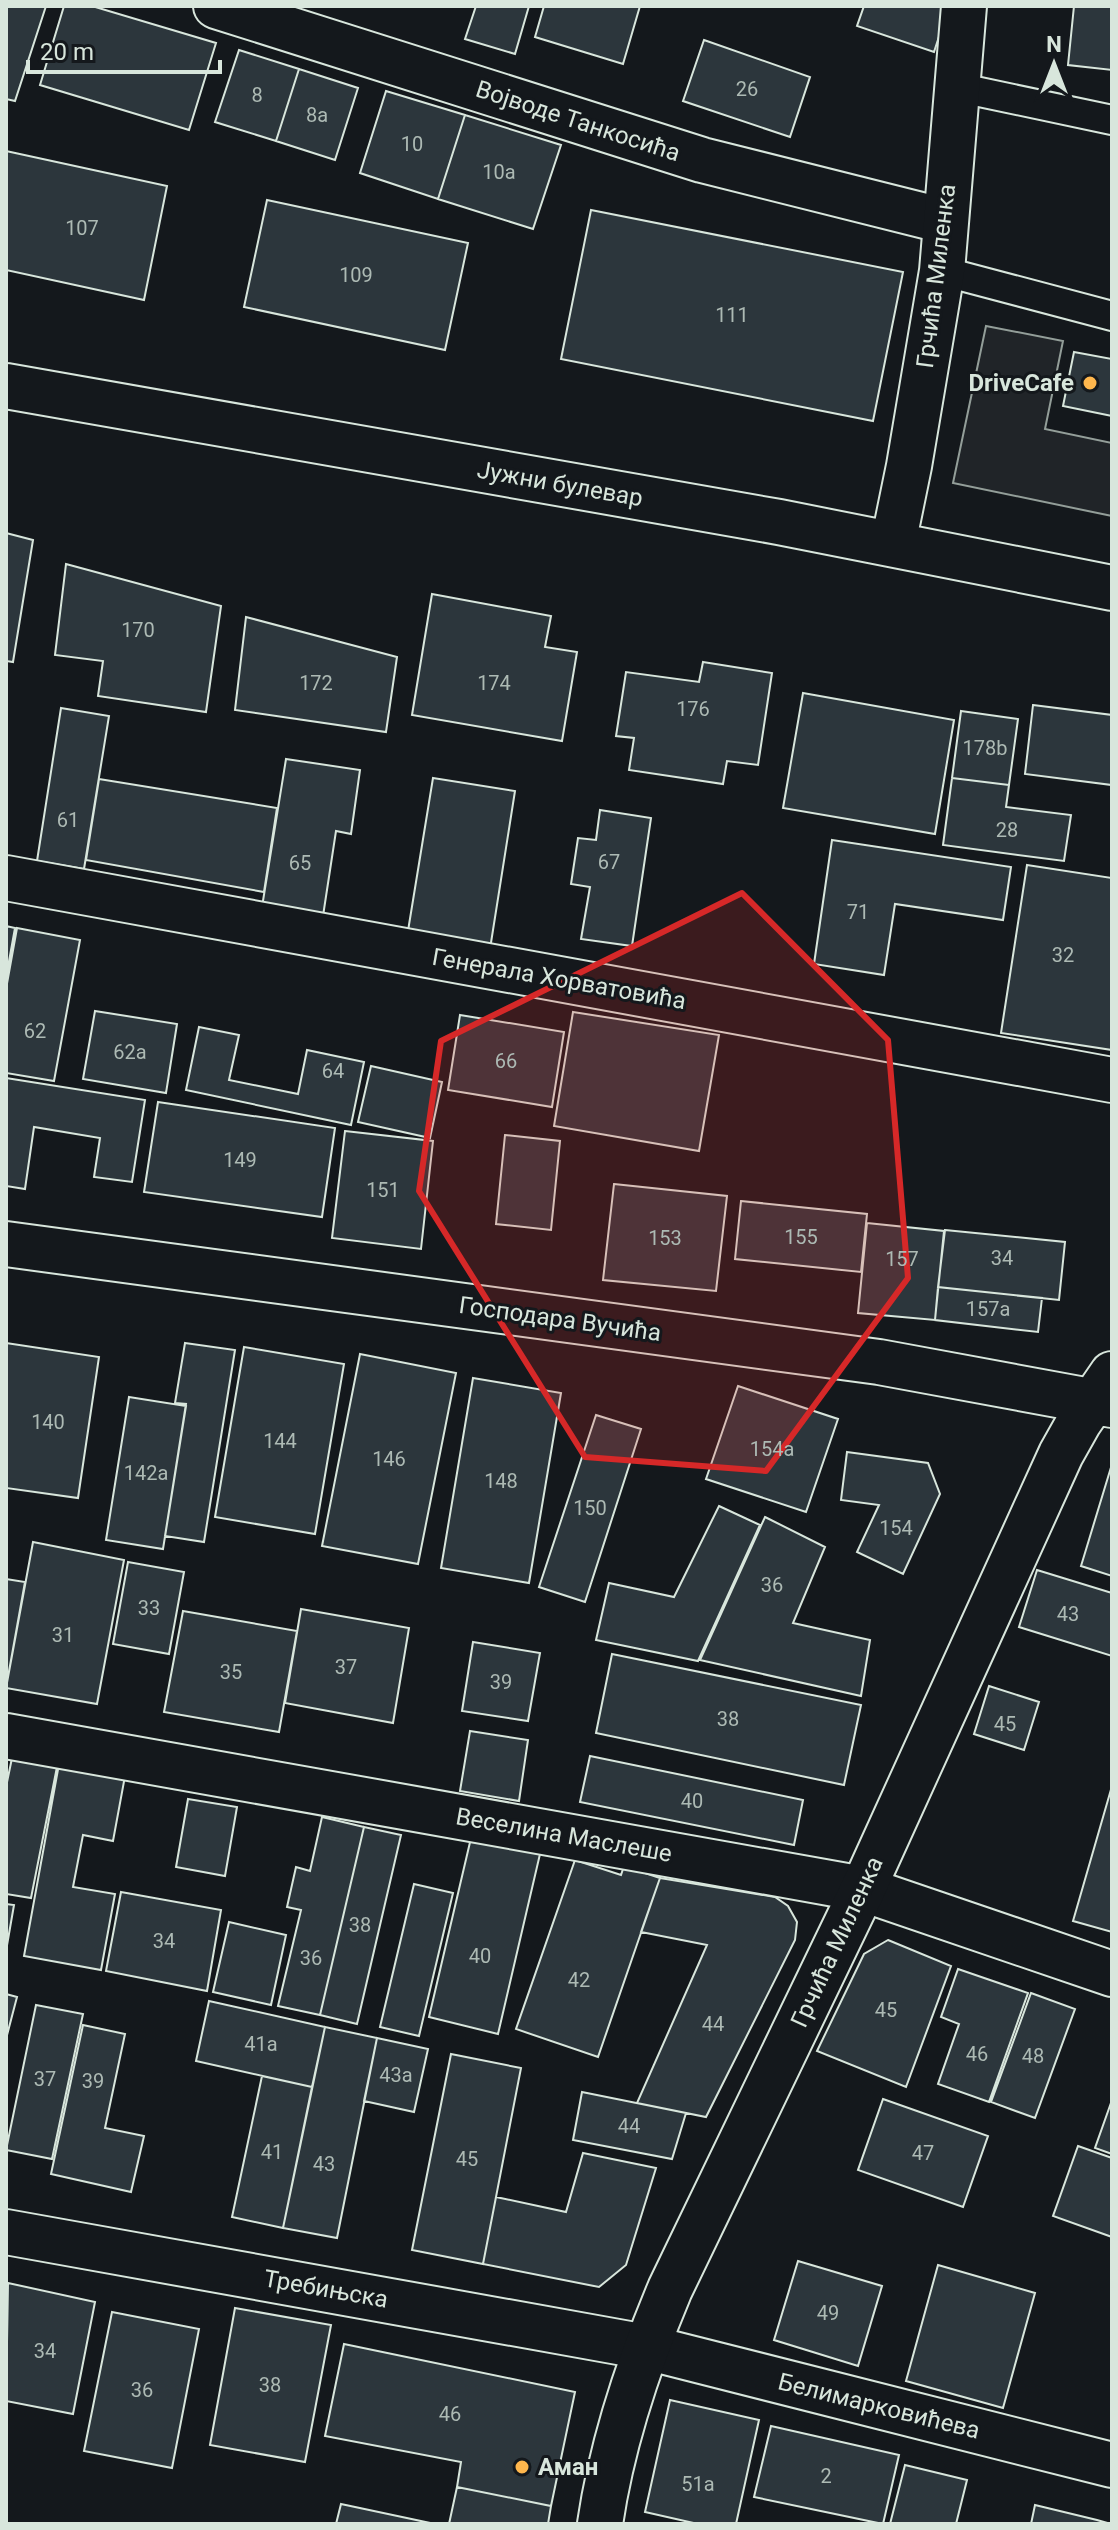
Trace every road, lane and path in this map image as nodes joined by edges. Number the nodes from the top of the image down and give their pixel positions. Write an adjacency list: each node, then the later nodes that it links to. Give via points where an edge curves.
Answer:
1 (216, 6): 5 (street, Војводе Танкосића, via 702,160)
2 (964, 6): 3 (street, Грчића Миленка)
3 (956, 87): 4 (lane); 5 (street, Грчића Миленка)
4 (1112, 120)
5 (945, 221): 6 (street, Грчића Миленка)
6 (942, 271): 7 (lane); 9 (street, Грчића Миленка)
7 (1112, 316)
8 (6, 386): 9 (street, Јужни булевар)
9 (893, 544): 10 (street, Јужни булевар)
10 (1112, 588)
11 (6, 878): 12 (street, Генерала Хорватовића)
12 (1112, 1080)
13 (6, 1244): 14 (street, Господара Вучића)
14 (1106, 1393): 16 (street, Грчића Миленка, via 1061,1454 1035,1507)
15 (6, 1736): 16 (street, Веселина Маслеше)
16 (863, 1889): 17 (street, Веселина Маслеше); 19 (street, Грчића Миленка)
17 (1112, 1974)
18 (6, 2232): 19 (street, Требињска)
19 (646, 2347): 20 (street, Белимарковићева); 21 (street, Грчића Миленка, via 620,2428)
20 (1112, 2465)
21 (600, 2524)

